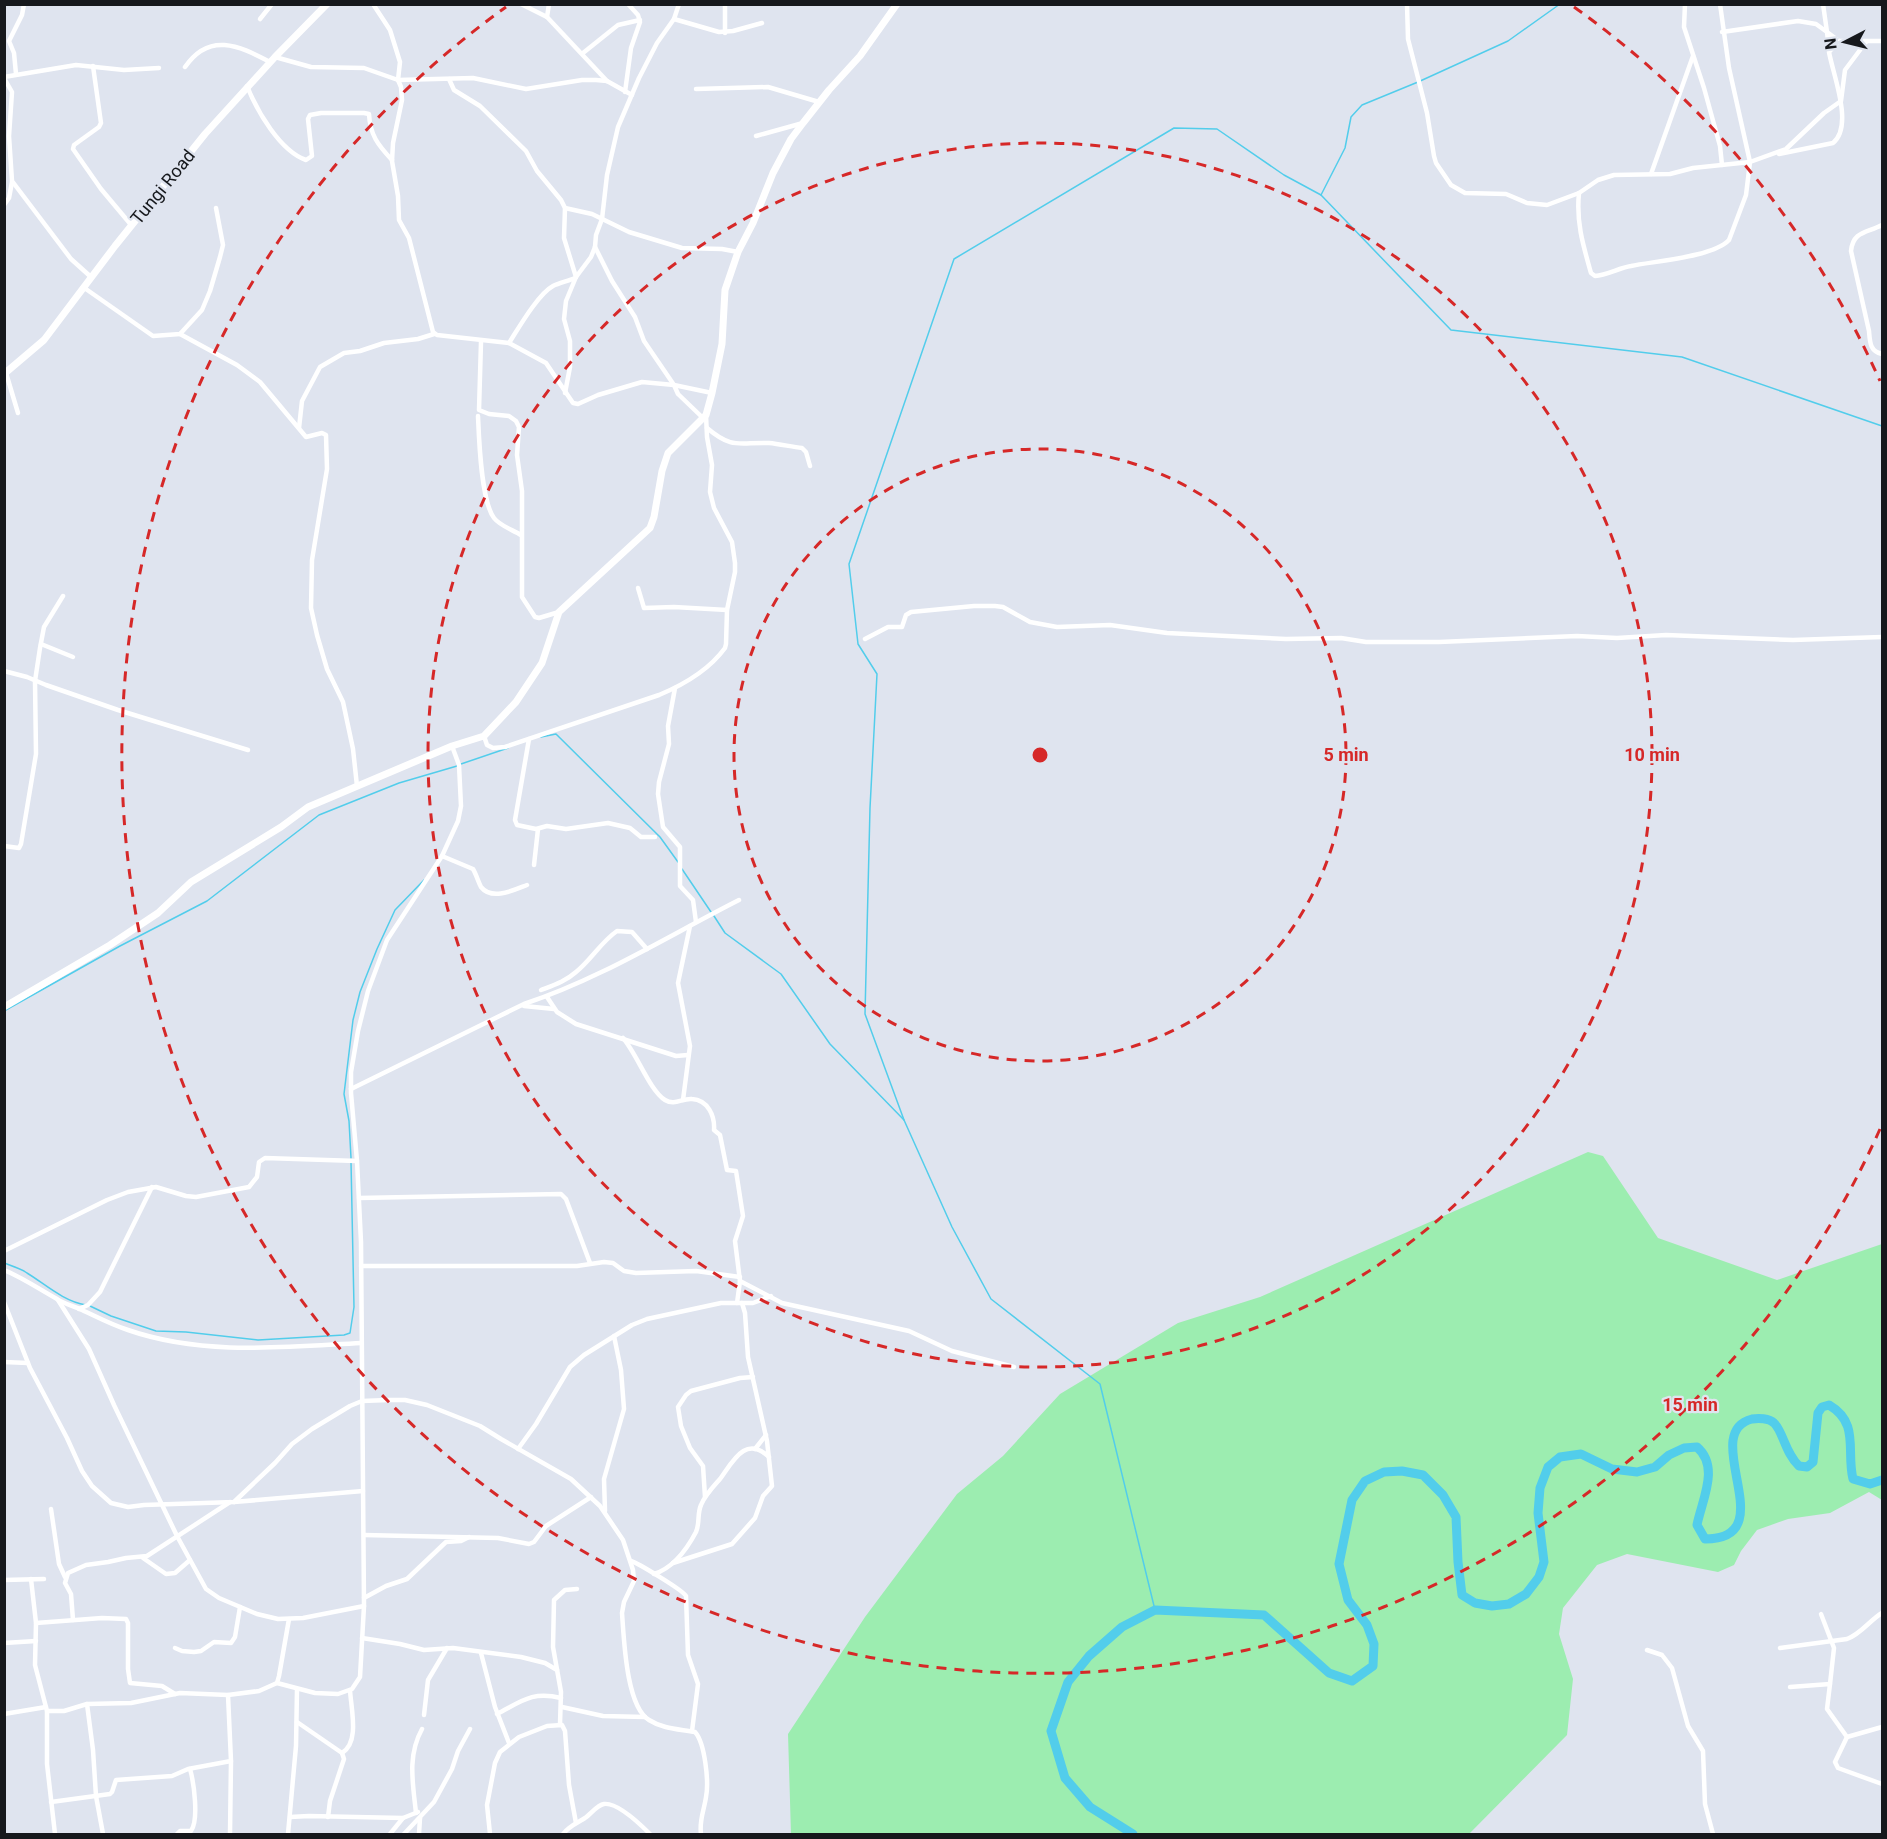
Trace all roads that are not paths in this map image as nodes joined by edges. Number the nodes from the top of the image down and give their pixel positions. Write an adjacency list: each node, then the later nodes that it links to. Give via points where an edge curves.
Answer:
1 (24, 4): 25 (street)
2 (272, 4): 17 (street)
3 (327, 4): 32 (street, Tungi Road)
4 (373, 4): 39 (street, via 394,40 400,62)
5 (521, 4): 16 (street)
6 (549, 4): 16 (street)
7 (628, 4): 19 (street)
8 (679, 4): 18 (street)
9 (732, 4): 15 (street)
10 (897, 4): 46 (street, via 860,56)
11 (1407, 4): 55 (street, via 1408,39 1434,156 1451,185 1465,193 1506,194 1540,205)
12 (1685, 4): 31 (street, via 1684,27)
13 (1720, 4): 21 (street)
14 (1823, 4): 22 (street)
15 (725, 5): 23 (street)
16 (547, 16): 30 (street)
17 (260, 19)
18 (674, 19): 23 (street); 44 (street, via 657,43)
19 (640, 20): 30 (street, via 618,25); 43 (street, via 631,48)
20 (762, 23): 23 (street)
21 (1722, 32): 22 (street, via 1798,21 1816,24); 51 (street)
22 (1827, 32): 27 (street); 29 (street)
23 (725, 33)
24 (4, 36): 25 (street)
25 (9, 41): 36 (street)
26 (1882, 41): 28 (street)
27 (1839, 42): 28 (street); 29 (street)
28 (1866, 42): 45 (street, via 1845,70)
29 (1829, 52): 45 (street)
30 (583, 53): 40 (street)
31 (1693, 55): 52 (street); 53 (street)
32 (272, 59): 34 (street, via 221,45 199,51); 39 (street, via 311,67 364,68); 41 (street, Tungi Road)
33 (93, 66): 35 (street, via 124,70); 36 (street); 61 (street, via 101,123 73,149)
34 (185, 67)
35 (159, 68)
36 (16, 74): 37 (street)
37 (4, 77): 54 (street, via 12,92)
38 (449, 79): 39 (street); 40 (street, via 482,80 526,89 582,80); 58 (street, via 454,90 480,106 526,151)
39 (398, 80): 50 (street, via 402,100)
40 (607, 81): 43 (street)
41 (247, 86): 50 (street, via 259,112 285,148 299,158 306,160 312,156 310,115 364,113 369,114 376,143); 61 (street, Tungi Road)
42 (696, 89): 46 (street, via 768,87)
43 (625, 92): 44 (street)
44 (632, 95): 59 (street, via 615,139)
45 (1841, 101): 49 (street, via 1786,149); 49 (street, via 1841,134 1836,141)
46 (819, 102): 47 (street)
47 (803, 123): 48 (street); 63 (street, via 773,173)
48 (756, 136)
49 (1771, 155): 51 (street)
50 (392, 161): 68 (street, via 399,222 410,238)
51 (1750, 162): 52 (street); 55 (street, via 1746,195 1727,243 1699,255 1627,267 1599,276 1592,273 1581,241)
52 (1722, 165): 53 (street)
53 (1651, 174): 55 (street, via 1614,175)
54 (12, 181): 56 (street); 64 (street, via 71,259)
55 (1579, 193)
56 (4, 205)
57 (216, 208): 67 (street, via 223,245 220,257 202,310)
58 (565, 208): 59 (street); 65 (street, via 563,232)
59 (602, 219): 62 (street); 63 (street, via 629,232 682,248)
60 (1882, 225): 71 (street, via 1857,236 1851,248 1872,348)
61 (132, 226): 64 (street, Tungi Road)
62 (595, 247): 65 (street); 73 (street, via 635,316 644,341)
63 (738, 252): 75 (street, via 725,290 723,336)
64 (91, 277): 66 (street, Tungi Road)
65 (576, 278): 70 (street, via 552,286); 74 (street, via 564,311 570,341)
66 (83, 287): 67 (street, via 153,336); 72 (street, Tungi Road, via 44,340)
67 (180, 334): 79 (street, via 260,382)
68 (434, 334): 69 (street); 79 (street, via 344,353 320,367 302,401)
69 (481, 342): 70 (street); 82 (street, via 479,410 509,416 519,427)
70 (509, 343): 74 (street, via 546,363)
71 (1882, 354)
72 (5, 374): 76 (street)
73 (674, 385): 74 (street, via 635,384 578,405); 75 (street); 78 (street, via 678,394)
74 (565, 393)
75 (712, 393): 78 (street)
76 (18, 413)
77 (478, 416): 82 (street, via 484,491 490,512 498,522)
78 (705, 417): 80 (street); 86 (street, via 668,453 650,528)
79 (298, 428): 98 (street, via 306,437 326,435 327,469 312,560 311,608 327,669 343,702)
80 (706, 428): 81 (street, via 727,442 802,448); 85 (street, via 712,465 710,492 732,542 735,564)
81 (810, 466)
82 (521, 535): 86 (street, via 523,600 535,617)
83 (638, 588): 85 (street, via 644,608)
84 (63, 596): 89 (street, via 44,627)
85 (727, 610): 93 (street, via 724,648 699,673)
86 (559, 612): 94 (street, via 542,663 516,702)
87 (1882, 637): 88 (street, via 1793,640 1666,635 1366,642 1167,633 1110,625 1057,627 1030,622 1004,607 974,606 911,612 902,627 888,627)
88 (865, 639)
89 (41, 644): 90 (street); 92 (street)
90 (73, 657)
91 (4, 671): 92 (street)
92 (35, 681): 97 (street); 101 (street, via 36,754 25,825 20,848)
93 (675, 688): 95 (street); 106 (street, via 658,802 663,827 680,847 680,886 693,900)
94 (484, 736): 95 (street, via 493,748); 96 (street)
95 (529, 739): 99 (street, via 515,822)
96 (452, 746): 98 (street); 102 (street, via 459,765 461,806)
97 (248, 750)
98 (357, 786): 111 (street, via 308,807 191,882 139,926)
99 (538, 829): 100 (street, via 608,824 628,827 639,836); 103 (street)
100 (656, 837)
101 (4, 846)
102 (442, 856): 104 (street, via 473,869 482,888 491,893); 116 (street, via 393,929 380,957 358,1030)
103 (534, 866)
104 (527, 885)
105 (739, 900): 106 (street)
106 (696, 922): 107 (street)
107 (690, 926): 108 (street); 115 (street, via 678,983 689,1038)
108 (647, 949): 109 (street, via 632,932 617,930 567,979); 110 (street)
109 (541, 990)
110 (547, 997): 112 (street); 113 (street)
111 (4, 1007)
112 (519, 1007): 113 (street); 116 (street)
113 (554, 1009): 114 (street, via 576,1024)
114 (623, 1038): 115 (street, via 676,1056); 117 (street, via 658,1094 670,1102)
115 (688, 1055): 117 (street)
116 (351, 1089): 118 (street)
117 (683, 1100): 125 (street, via 694,1099 710,1110 714,1130 720,1135 726,1170 736,1171 743,1216 735,1241)
118 (357, 1161): 119 (street, via 265,1158 259,1162 257,1177 249,1187 207,1196 186,1196); 120 (street)
119 (152, 1187): 121 (street, via 116,1196); 127 (street)
120 (359, 1198): 122 (street, via 561,1194); 123 (street)
121 (4, 1251)
122 (590, 1263): 123 (street); 125 (street, via 613,1263 636,1273 696,1270)
123 (361, 1266): 134 (street)
124 (4, 1270): 128 (street)
125 (740, 1279): 126 (street); 130 (street)
126 (771, 1296): 130 (street, via 759,1302); 137 (street, via 796,1307 909,1331 952,1351)
127 (94, 1299): 131 (street); 132 (street)
128 (58, 1300): 131 (street); 148 (street, via 89,1349)
129 (4, 1302): 136 (street)
130 (739, 1303): 133 (street, via 721,1303 647,1319); 138 (street, via 745,1313)
131 (79, 1309): 132 (street)
132 (93, 1316): 134 (street, via 130,1331 222,1346 283,1348)
133 (614, 1336): 141 (street, via 570,1367); 150 (street, via 624,1409 604,1479)
134 (361, 1343): 139 (street)
135 (4, 1362): 136 (street)
136 (28, 1363): 148 (street, via 82,1471 98,1493 111,1503 128,1507)
137 (1014, 1367)
138 (753, 1377): 140 (street); 146 (street, via 691,1391 678,1407 690,1448 703,1466)
139 (362, 1401): 141 (street, via 405,1400 427,1405 482,1428); 144 (street); 147 (street, via 294,1442)
140 (766, 1435): 142 (street); 143 (street)
141 (518, 1449): 145 (street, via 571,1479)
142 (755, 1449): 143 (street); 146 (street, via 738,1455)
143 (769, 1456): 157 (street, via 772,1486 762,1496 755,1518 738,1539)
144 (363, 1491): 147 (street); 151 (street)
145 (591, 1497): 150 (street); 153 (street, via 546,1526 532,1544)
146 (705, 1497): 157 (street, via 696,1531)
147 (232, 1502): 148 (street); 152 (street)
148 (163, 1505): 152 (street)
149 (51, 1509): 159 (street, via 59,1564)
150 (605, 1511): 156 (street)
151 (364, 1535): 153 (street); 164 (street)
152 (177, 1536): 154 (street); 155 (street)
153 (469, 1537): 164 (street, via 446,1542 408,1580)
154 (143, 1557): 155 (street, via 166,1574 175,1573); 159 (street, via 86,1565 71,1570)
155 (190, 1560): 166 (street, via 206,1589)
156 (631, 1561): 158 (street); 196 (street, via 634,1581 622,1607 623,1626 629,1682)
157 (673, 1563): 158 (street)
158 (654, 1574): 202 (street, via 686,1596 688,1655 698,1684)
159 (65, 1577): 170 (street)
160 (31, 1579): 161 (street); 162 (street); 171 (street)
161 (44, 1579)
162 (4, 1580)
163 (577, 1588): 181 (street, via 565,1590 554,1600 553,1647)
164 (364, 1598): 165 (street)
165 (364, 1606): 169 (street); 172 (street)
166 (240, 1607): 169 (street, via 269,1618); 176 (street, via 231,1643 214,1642 194,1652)
167 (1882, 1613): 173 (street, via 1854,1636)
168 (1821, 1614): 173 (street)
169 (289, 1619): 182 (street)
170 (73, 1620): 171 (street); 187 (street, via 126,1619 130,1683 162,1686)
171 (36, 1623): 174 (street)
172 (362, 1638): 177 (street, via 421,1650); 186 (street, via 360,1677)
173 (1833, 1640): 178 (street); 183 (street)
174 (36, 1641): 175 (street); 192 (street, via 35,1665)
175 (4, 1643)
176 (175, 1648)
177 (447, 1648): 180 (street); 195 (street, via 430,1674)
178 (1780, 1648)
179 (1647, 1650): 229 (street, via 1662,1654 1672,1668 1688,1726 1703,1751 1705,1804)
180 (481, 1653): 181 (street, via 536,1659); 194 (street)
181 (557, 1670): 189 (street)
182 (277, 1683): 185 (street); 188 (street, via 260,1691)
183 (1830, 1684): 184 (street); 203 (street, via 1827,1708)
184 (1790, 1687)
185 (297, 1689): 186 (street, via 328,1695); 197 (street)
186 (350, 1690): 205 (street, via 353,1735 348,1749)
187 (175, 1694): 188 (street); 190 (street, via 131,1704)
188 (228, 1695): 206 (street)
189 (561, 1698): 191 (street); 194 (street, via 531,1696)
190 (87, 1704): 192 (street, via 64,1711); 209 (street)
191 (562, 1707): 196 (street, via 603,1716); 198 (street)
192 (47, 1709): 193 (street); 210 (street)
193 (4, 1714)
194 (497, 1714): 204 (street)
195 (424, 1715)
196 (645, 1717): 202 (street, via 668,1728)
197 (297, 1722): 205 (street); 212 (street)
198 (560, 1724): 204 (street); 215 (street, via 565,1731)
199 (1882, 1727): 203 (street)
200 (423, 1730): 211 (street, via 412,1761)
201 (470, 1730): 211 (street, via 434,1802)
202 (692, 1731): 228 (street, via 700,1742 706,1776)
203 (1847, 1737): 208 (street, via 1835,1766)
204 (509, 1743): 225 (street, via 495,1763 487,1805)
205 (342, 1753): 213 (street, via 343,1766)
206 (231, 1761): 207 (street); 220 (street)
207 (190, 1769): 209 (street, via 166,1777 116,1780 111,1794); 219 (street, via 194,1826 191,1831)
208 (1882, 1784)
209 (96, 1796): 210 (street); 218 (street)
210 (51, 1802): 217 (street)
211 (418, 1815): 214 (street); 223 (street); 224 (street)
212 (290, 1817): 213 (street); 221 (street)
213 (327, 1817): 214 (street)
214 (403, 1818): 216 (street)
215 (576, 1823): 226 (street); 227 (street, via 601,1804 609,1804)
216 (393, 1829): 222 (street); 223 (street)
217 (55, 1834)
218 (103, 1834)
219 (177, 1834)
220 (230, 1834)
221 (288, 1834)
222 (390, 1834)
223 (402, 1834)
224 (419, 1834)
225 (490, 1834)
226 (563, 1834)
227 (650, 1834)
228 (701, 1834)
229 (1713, 1834)

